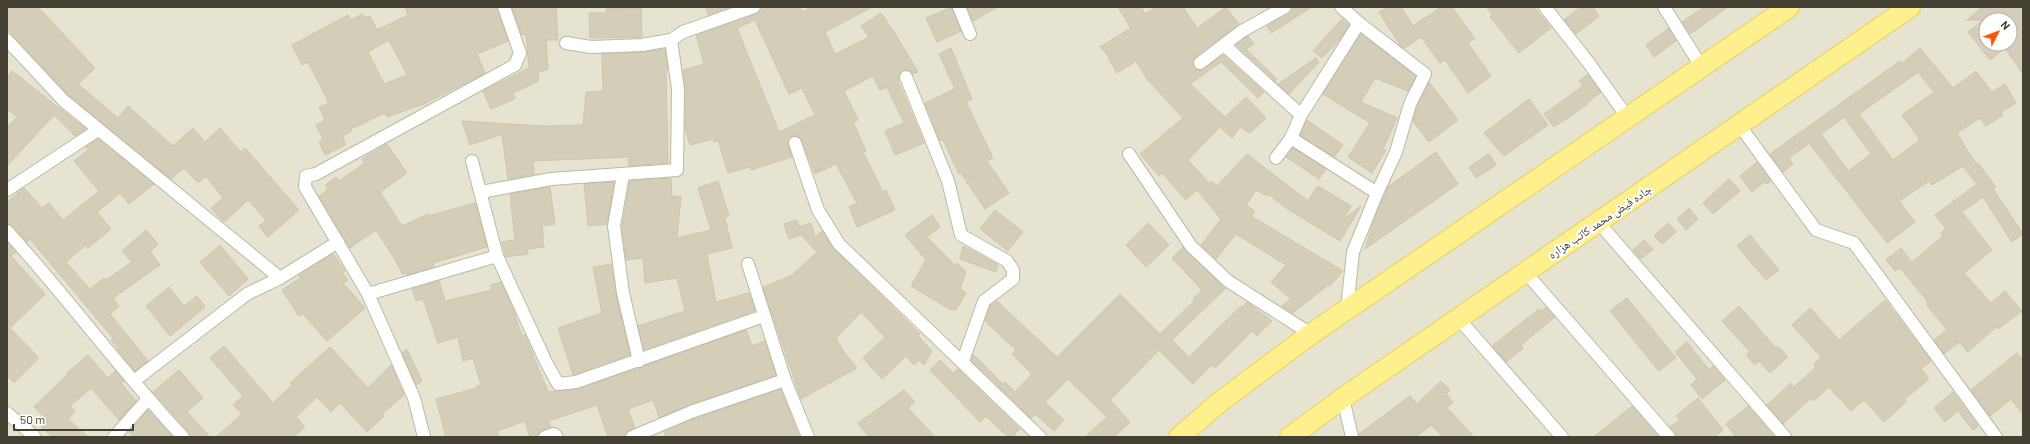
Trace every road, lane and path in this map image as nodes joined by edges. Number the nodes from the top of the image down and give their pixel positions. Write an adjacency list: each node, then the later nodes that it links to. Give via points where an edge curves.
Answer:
1 (504, 7): 34 (street, via 520,53 515,65 316,174 306,176 305,187)
2 (754, 7): 13 (street, via 683,32)
3 (959, 7): 11 (street)
4 (1285, 7): 15 (street, via 1242,31)
5 (1341, 7): 10 (street)
6 (1545, 7): 20 (street)
7 (1664, 7): 17 (street)
8 (1788, 7): 17 (main road)
9 (1910, 7): 21 (main road, جاده فیض محمد کاتب هزاره)
10 (1358, 23): 19 (street); 31 (street, via 1425,74 1410,104 1396,152)
11 (970, 34)
12 (7, 40): 22 (street, via 64,101)
13 (671, 40): 14 (street, via 642,45 591,47); 28 (street, via 678,89 677,170)
14 (566, 43)
15 (1224, 45): 16 (street); 19 (street)
16 (1200, 63)
17 (1701, 66): 20 (main road)
18 (906, 77): 45 (street, via 948,181 961,235 1007,261 1013,270 1013,279 984,301)
19 (1301, 115): 23 (street)
20 (1628, 118): 40 (main road)
21 (1740, 126): 32 (main road, جاده فیض محمد کاتب هزاره); 67 (street, via 1816,230 1854,243)
22 (98, 130): 29 (street); 38 (street)
23 (1291, 138): 26 (street); 31 (street)
24 (795, 143): 45 (street, via 818,210 839,244)
25 (1130, 154): 43 (street, via 1190,246 1228,281)
26 (1276, 158)
27 (472, 161): 30 (street)
28 (623, 175): 30 (street, via 551,179); 44 (street, via 614,226 623,292)
29 (7, 190)
30 (481, 192): 35 (street)
31 (1377, 192): 40 (street, via 1353,252)
32 (1599, 223): 37 (main road, جاده فیض محمد کاتب هزاره); 66 (street)
33 (7, 231): 47 (street, via 48,276)
34 (338, 242): 38 (street); 39 (street)
35 (497, 256): 39 (street); 44 (street, via 558,384 576,382)
36 (748, 264): 41 (street)
37 (1526, 273): 42 (main road, جاده فیض محمد کاتب هزاره); 65 (street)
38 (280, 278): 47 (street, via 247,294)
39 (368, 294): 55 (street, via 414,398)
40 (1347, 309): 43 (main road)
41 (764, 316): 44 (street); 46 (street)
42 (1459, 319): 48 (main road, جاده فیض محمد کاتب هزاره); 64 (street)
43 (1310, 334): 61 (main road, via 1221,401)
44 (640, 360)
45 (963, 361): 60 (street)
46 (785, 380): 51 (street, via 691,412); 59 (street)
47 (134, 381): 49 (street)
48 (1343, 398): 62 (main road, جاده فیض محمد کاتب هزاره); 63 (street)
49 (148, 400): 53 (street); 54 (street)
50 (7, 413): 52 (street)
51 (664, 431): 58 (street)
52 (34, 436)
53 (114, 437)
54 (183, 437)
55 (424, 437)
56 (545, 437): 57 (street, via 554,434)
57 (556, 437)
58 (632, 437)
59 (808, 437)
60 (1040, 437)
61 (1179, 437)
62 (1290, 437)
63 (1352, 437)
64 (1562, 437)
65 (1669, 437)
66 (1785, 437)
67 (1996, 437)

